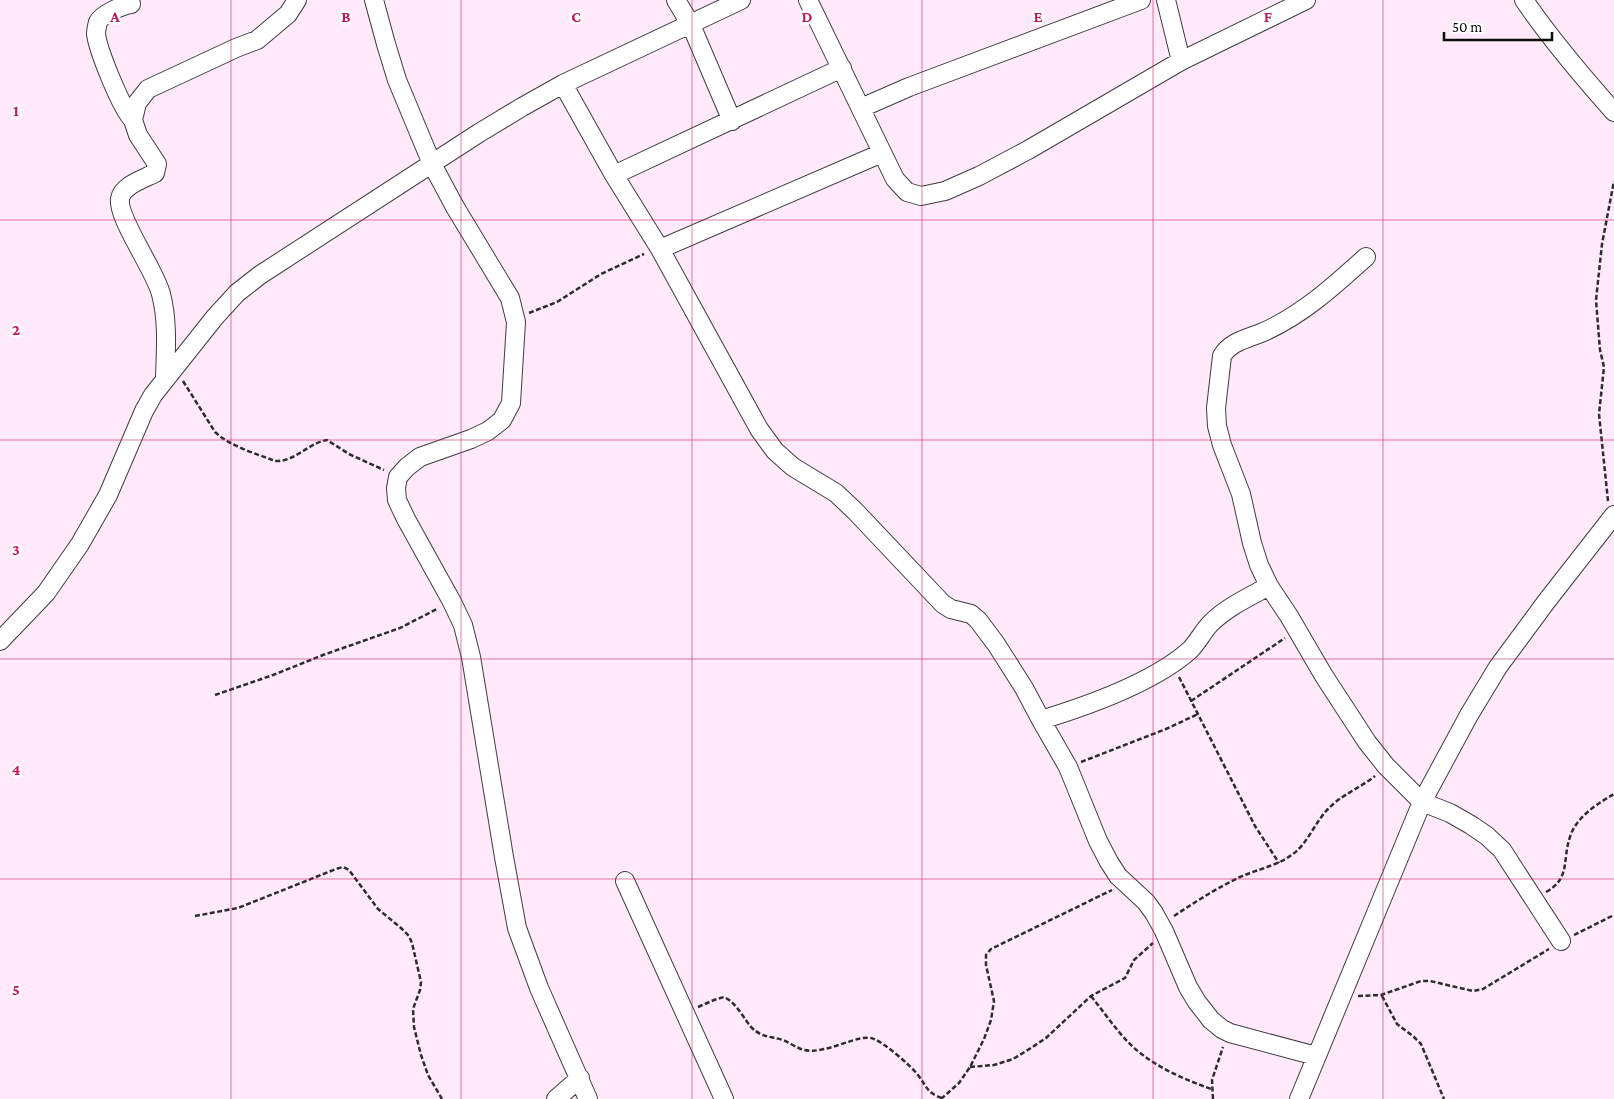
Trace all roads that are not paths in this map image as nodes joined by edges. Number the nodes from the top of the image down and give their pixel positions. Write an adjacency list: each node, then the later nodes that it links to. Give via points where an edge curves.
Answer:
1 (297, 0): 17 (street, via 288,14 258,40 148,89 137,103)
2 (374, 0): 20 (street, via 397,80)
3 (676, 0): 11 (street)
4 (741, 0): 11 (street)
5 (808, 0): 13 (street)
6 (1141, 0): 15 (street, via 908,87)
7 (1166, 0): 12 (street)
8 (1306, 0): 12 (street)
9 (1524, 0): 16 (street, via 1582,77)
10 (131, 4): 17 (street, via 100,18 96,33 122,105)
11 (690, 25): 14 (street); 18 (street)
12 (1181, 61): 19 (street, via 1020,154 945,191 921,196 908,192 895,179)
13 (842, 68): 15 (street); 18 (street)
14 (563, 84): 20 (street); 21 (street)
15 (861, 108): 19 (street)
16 (1614, 112)
17 (133, 120): 24 (street, via 138,135 158,164 155,172 124,191 120,207 122,217 161,292)
18 (732, 121): 21 (street)
19 (882, 152): 22 (street)
20 (432, 164): 24 (street, via 237,293); 33 (street, via 510,298 516,322 511,403 502,420 488,431 420,457 407,466 398,476 396,488 406,519 463,625 516,928)
21 (614, 175): 22 (street)
22 (660, 249): 28 (street, via 759,429 775,451 793,467 836,493 943,604 971,614 978,620 1024,688)
23 (1366, 257): 26 (street, via 1304,310 1233,344 1222,356 1217,426 1241,494 1259,565)
24 (170, 372): 27 (street, via 144,411 108,495 80,544 46,593)
25 (1612, 518): 29 (street, via 1498,667)
26 (1269, 586): 28 (street, via 1226,611 1211,623 1190,650 1172,663 1114,693); 29 (street, via 1367,742)
27 (0, 641)
28 (1040, 720): 32 (street, via 1068,767 1109,862 1154,913 1185,980 1211,1020 1230,1033)
29 (1422, 802): 31 (street, via 1471,825 1502,850); 32 (street)
30 (624, 881): 36 (street)
31 (1561, 941)
32 (1316, 1056): 37 (street)
33 (580, 1078): 34 (street); 35 (street)
34 (556, 1099)
35 (588, 1099)
36 (724, 1099)
37 (1299, 1099)

